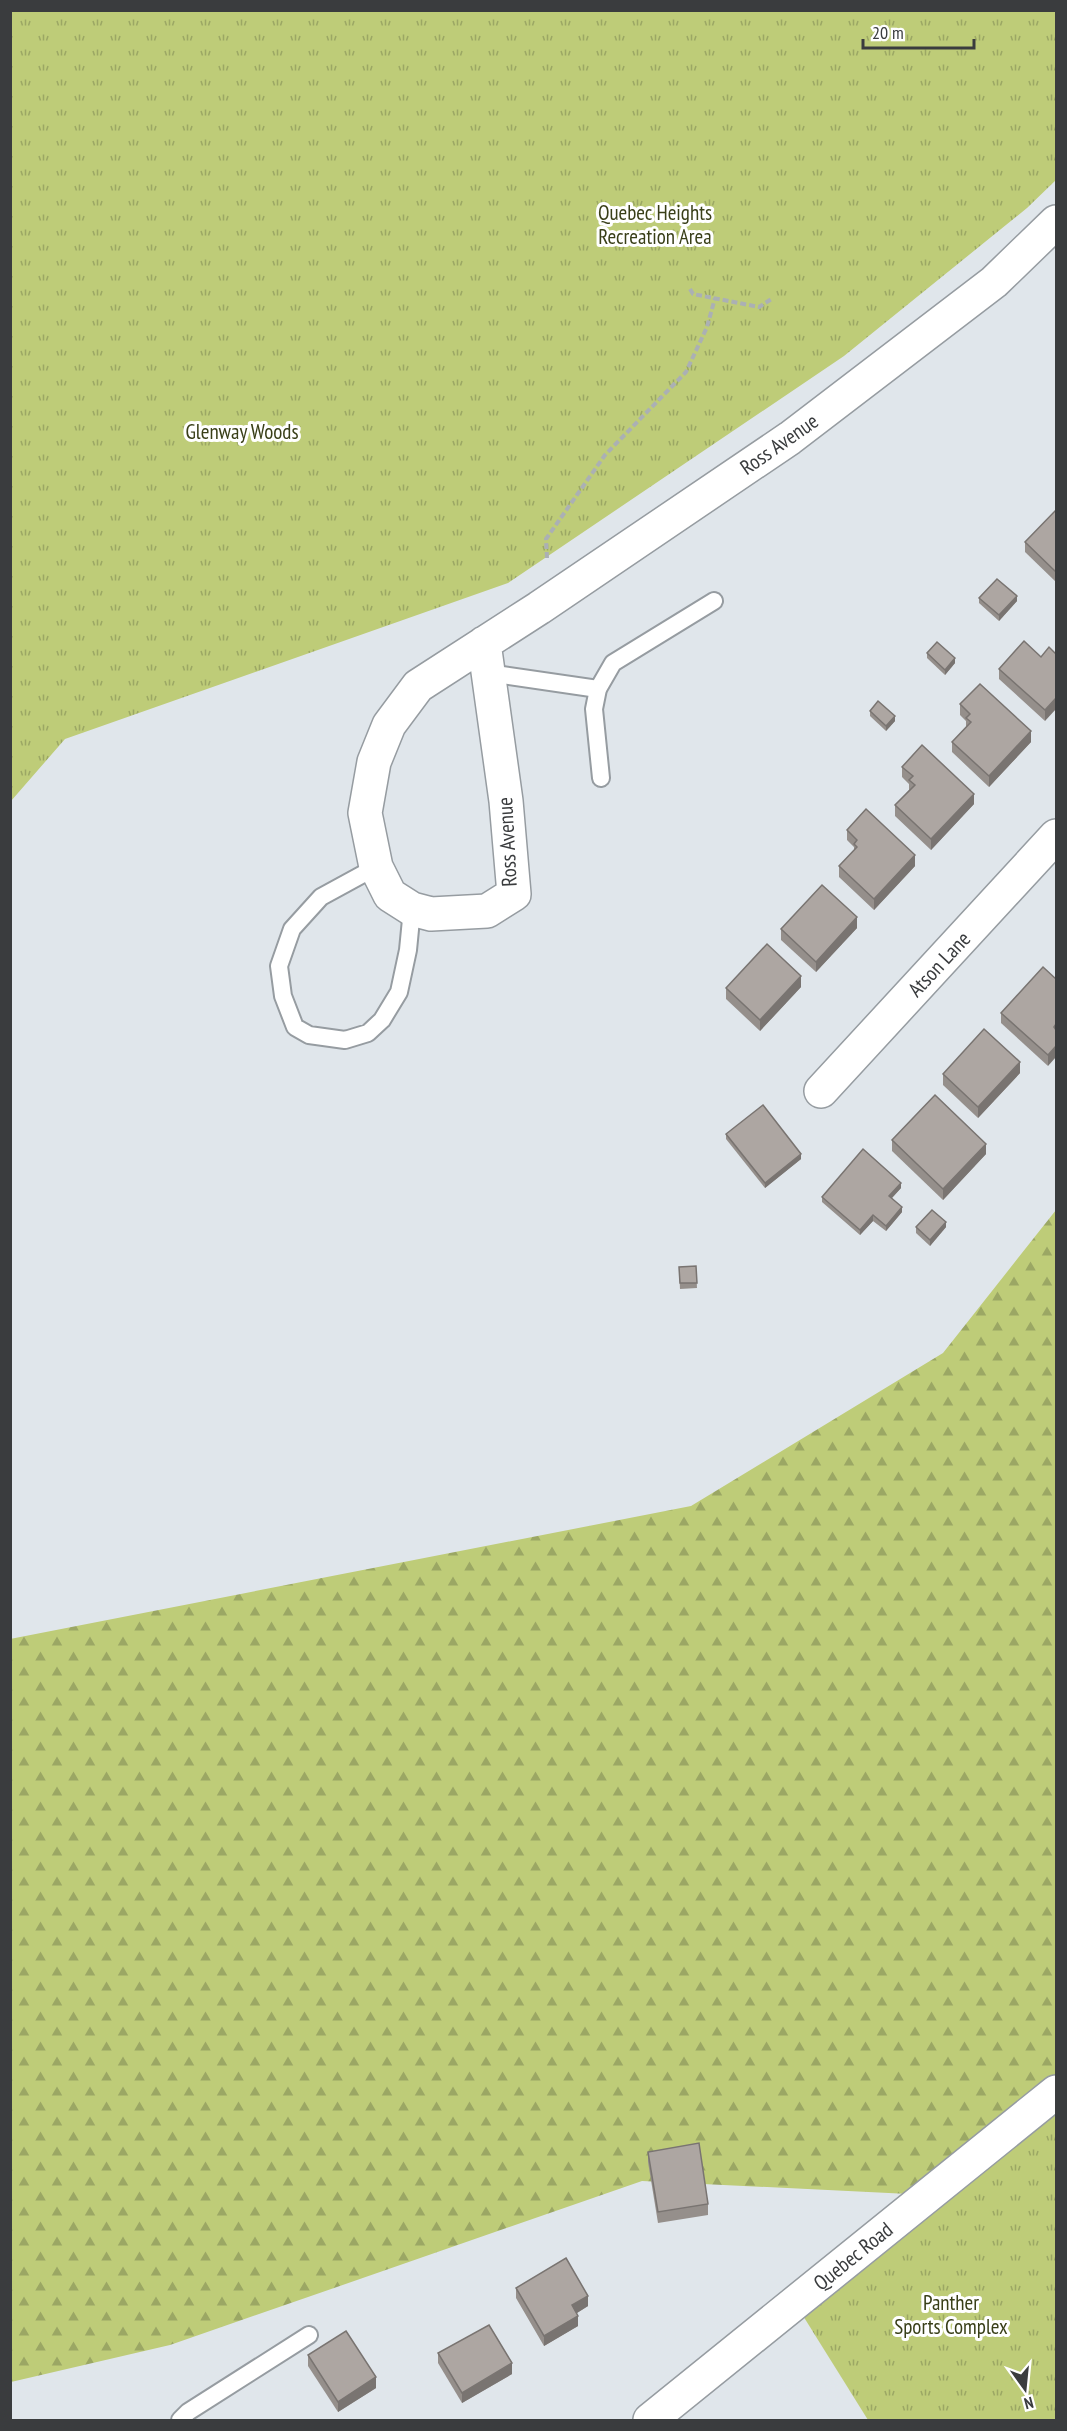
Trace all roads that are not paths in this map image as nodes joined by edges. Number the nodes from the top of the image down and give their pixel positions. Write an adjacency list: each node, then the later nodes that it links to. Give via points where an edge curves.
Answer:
1 (1056, 222): 3 (street, Ross Avenue, via 994,282 790,438 539,608)
2 (714, 601): 4 (lane, via 613,663)
3 (486, 658): 4 (lane); 7 (street, Ross Avenue, via 418,686 389,725 374,762 365,813); 8 (street, Ross Avenue, via 506,801 514,894 487,911 431,914)
4 (598, 688): 5 (lane, via 594,709)
5 (601, 778)
6 (1056, 836): 9 (street, Atson Lane)
7 (376, 867): 8 (street, Ross Avenue, via 390,895); 8 (lane, via 321,897 292,929 279,966 283,996 295,1027 309,1035 345,1041 368,1033 382,1020 399,992)
8 (412, 909)
9 (821, 1091)
10 (1056, 2092): 13 (street, Quebec Road)
11 (309, 2335): 12 (lane, via 188,2412)
12 (180, 2421)
13 (650, 2421)

